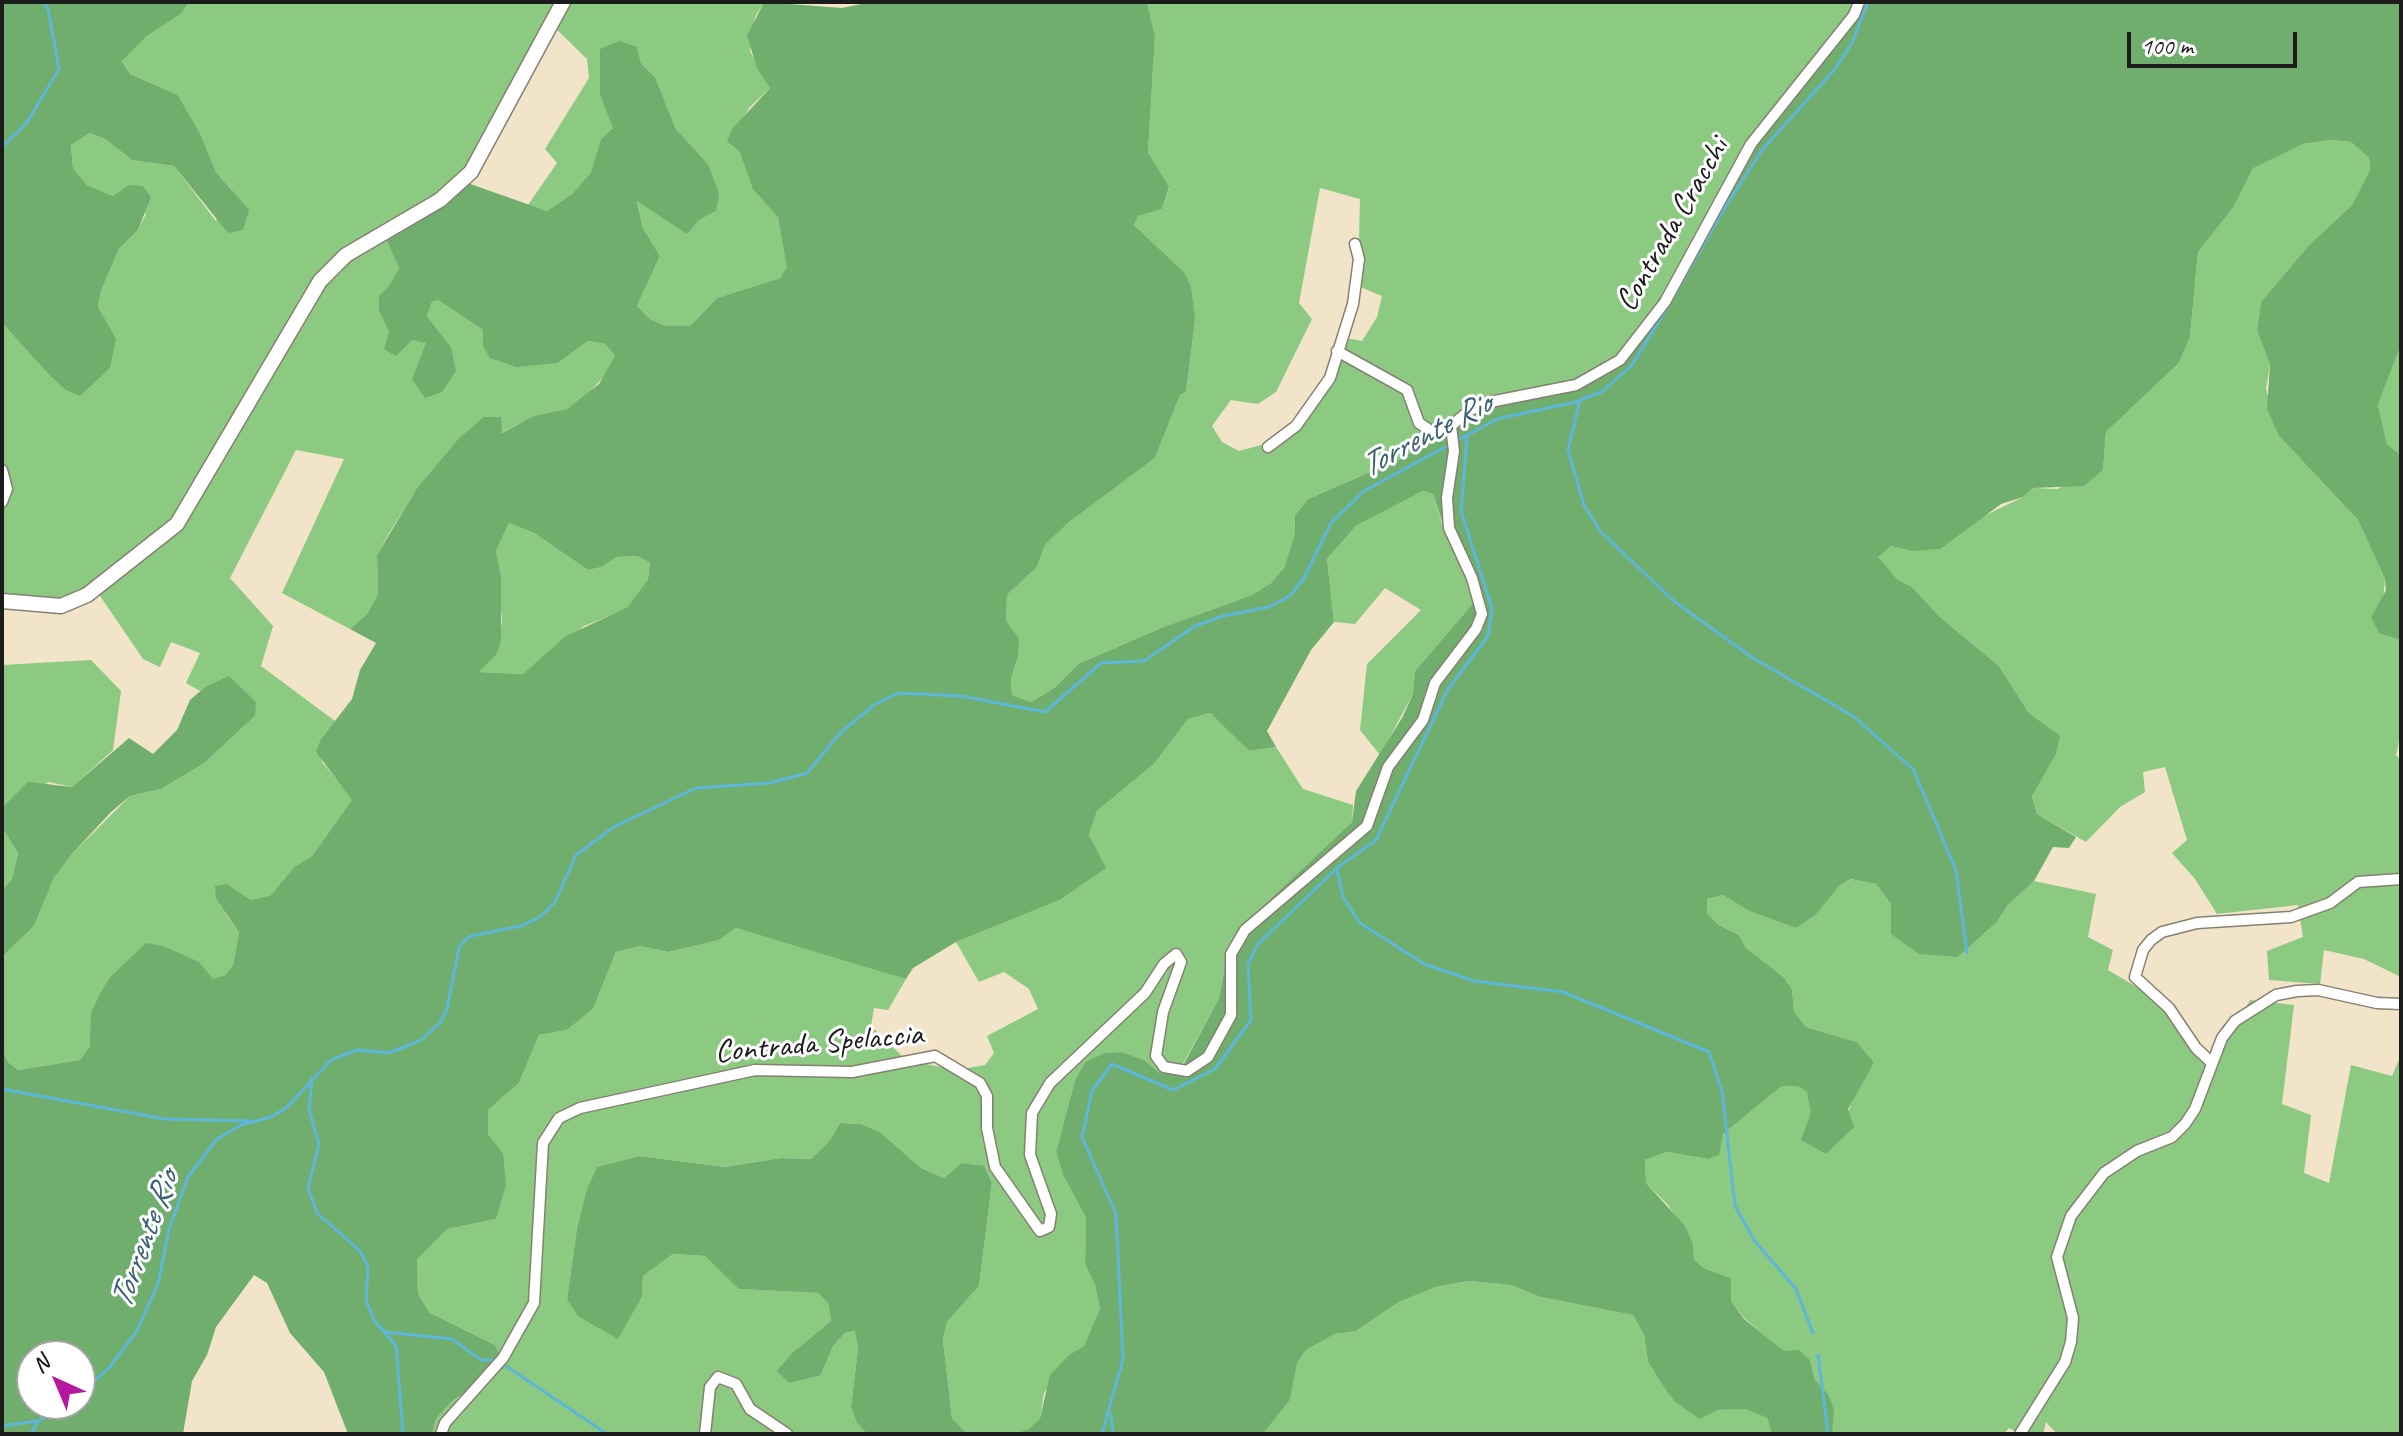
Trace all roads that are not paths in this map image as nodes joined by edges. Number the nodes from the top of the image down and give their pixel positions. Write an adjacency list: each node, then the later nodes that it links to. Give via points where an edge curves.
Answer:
1 (563, 2): 9 (street, via 471,172 440,200 346,255 320,281 177,524 87,595 61,606)
2 (1859, 2): 5 (street, Contrada Cracchi, via 1751,144 1665,302 1620,360 1576,385 1470,410)
3 (1355, 244): 4 (street, via 1359,259 1353,304)
4 (1337, 351): 5 (street, via 1407,390 1424,428); 6 (street, via 1319,398 1296,426)
5 (1452, 431): 13 (street, Contrada Spelaccia, via 1449,528 1482,614 1476,629 1435,683 1423,720 1388,767 1367,826 1245,930 1231,954 1231,1015 1208,1057 1187,1071 1164,1067 1156,1056 1163,1012 1181,962 1176,954 1145,993 1050,1083 1032,1113 1030,1155 1051,1214 1049,1227 1040,1231 995,1167 987,1096 980,1083 935,1056 852,1072 755,1070 580,1108 559,1118 543,1143 534,1303 492,1374 445,1423)
6 (1268, 447)
7 (2, 470): 8 (street, via 7,489)
8 (2, 502)
9 (2, 601)
10 (2401, 879): 12 (street, via 2358,882 2330,903 2291,917 2197,923 2151,940 2135,977 2169,1008)
11 (2401, 1004): 12 (street, via 2318,990 2276,995 2235,1021)
12 (2212, 1063): 16 (street, via 2185,1124 2172,1137 2137,1151 2104,1173 2071,1216 2057,1257 2073,1318 2071,1342 2065,1362)
13 (441, 1434)
14 (705, 1434): 15 (street, via 710,1387 718,1377 736,1384 750,1409)
15 (787, 1434)
16 (2020, 1434)

